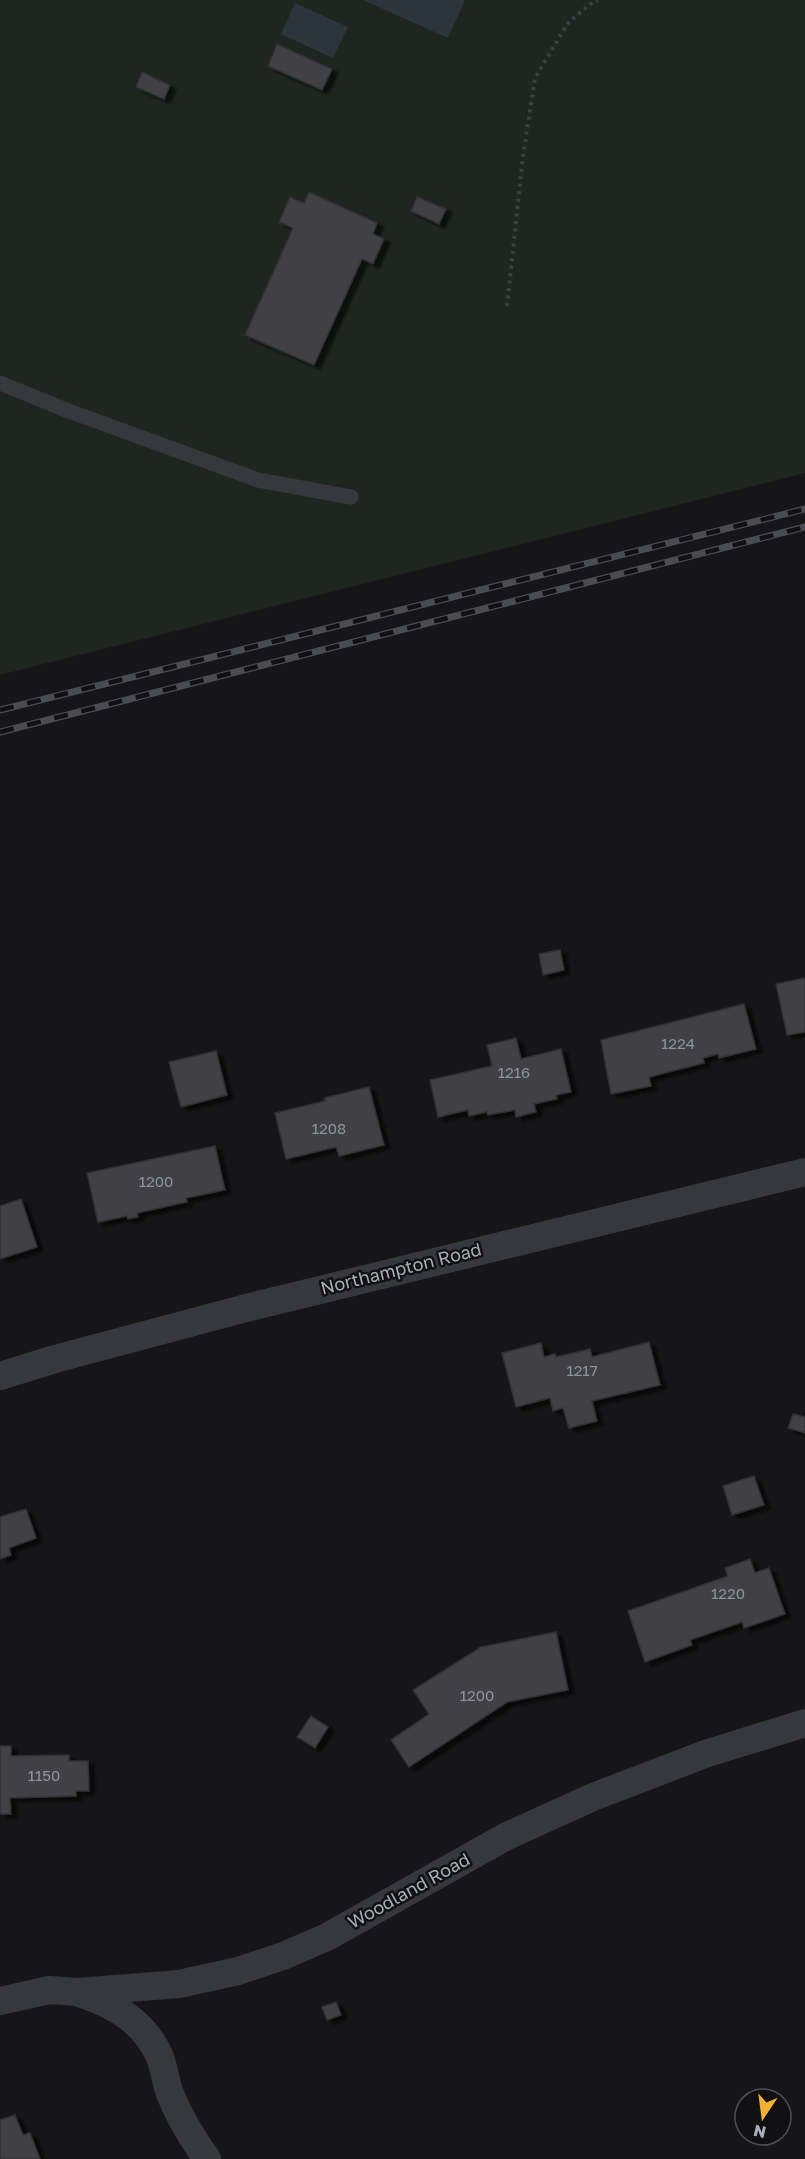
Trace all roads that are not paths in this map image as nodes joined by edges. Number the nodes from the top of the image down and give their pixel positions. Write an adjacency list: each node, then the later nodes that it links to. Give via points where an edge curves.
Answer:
1 (0, 383): 2 (lane, via 258,480)
2 (351, 497)
3 (805, 1172): 4 (street, Northampton Road, via 250,1307)
4 (0, 1376)
5 (805, 1723): 6 (street, Woodland Road, via 705,1754 593,1797 507,1836 327,1936 283,1956 179,1984)
6 (78, 1992): 7 (street, Woodland Road, via 49,1990); 8 (street, via 106,2002 131,2018 151,2041 189,2134)
7 (0, 2001)
8 (207, 2159)

